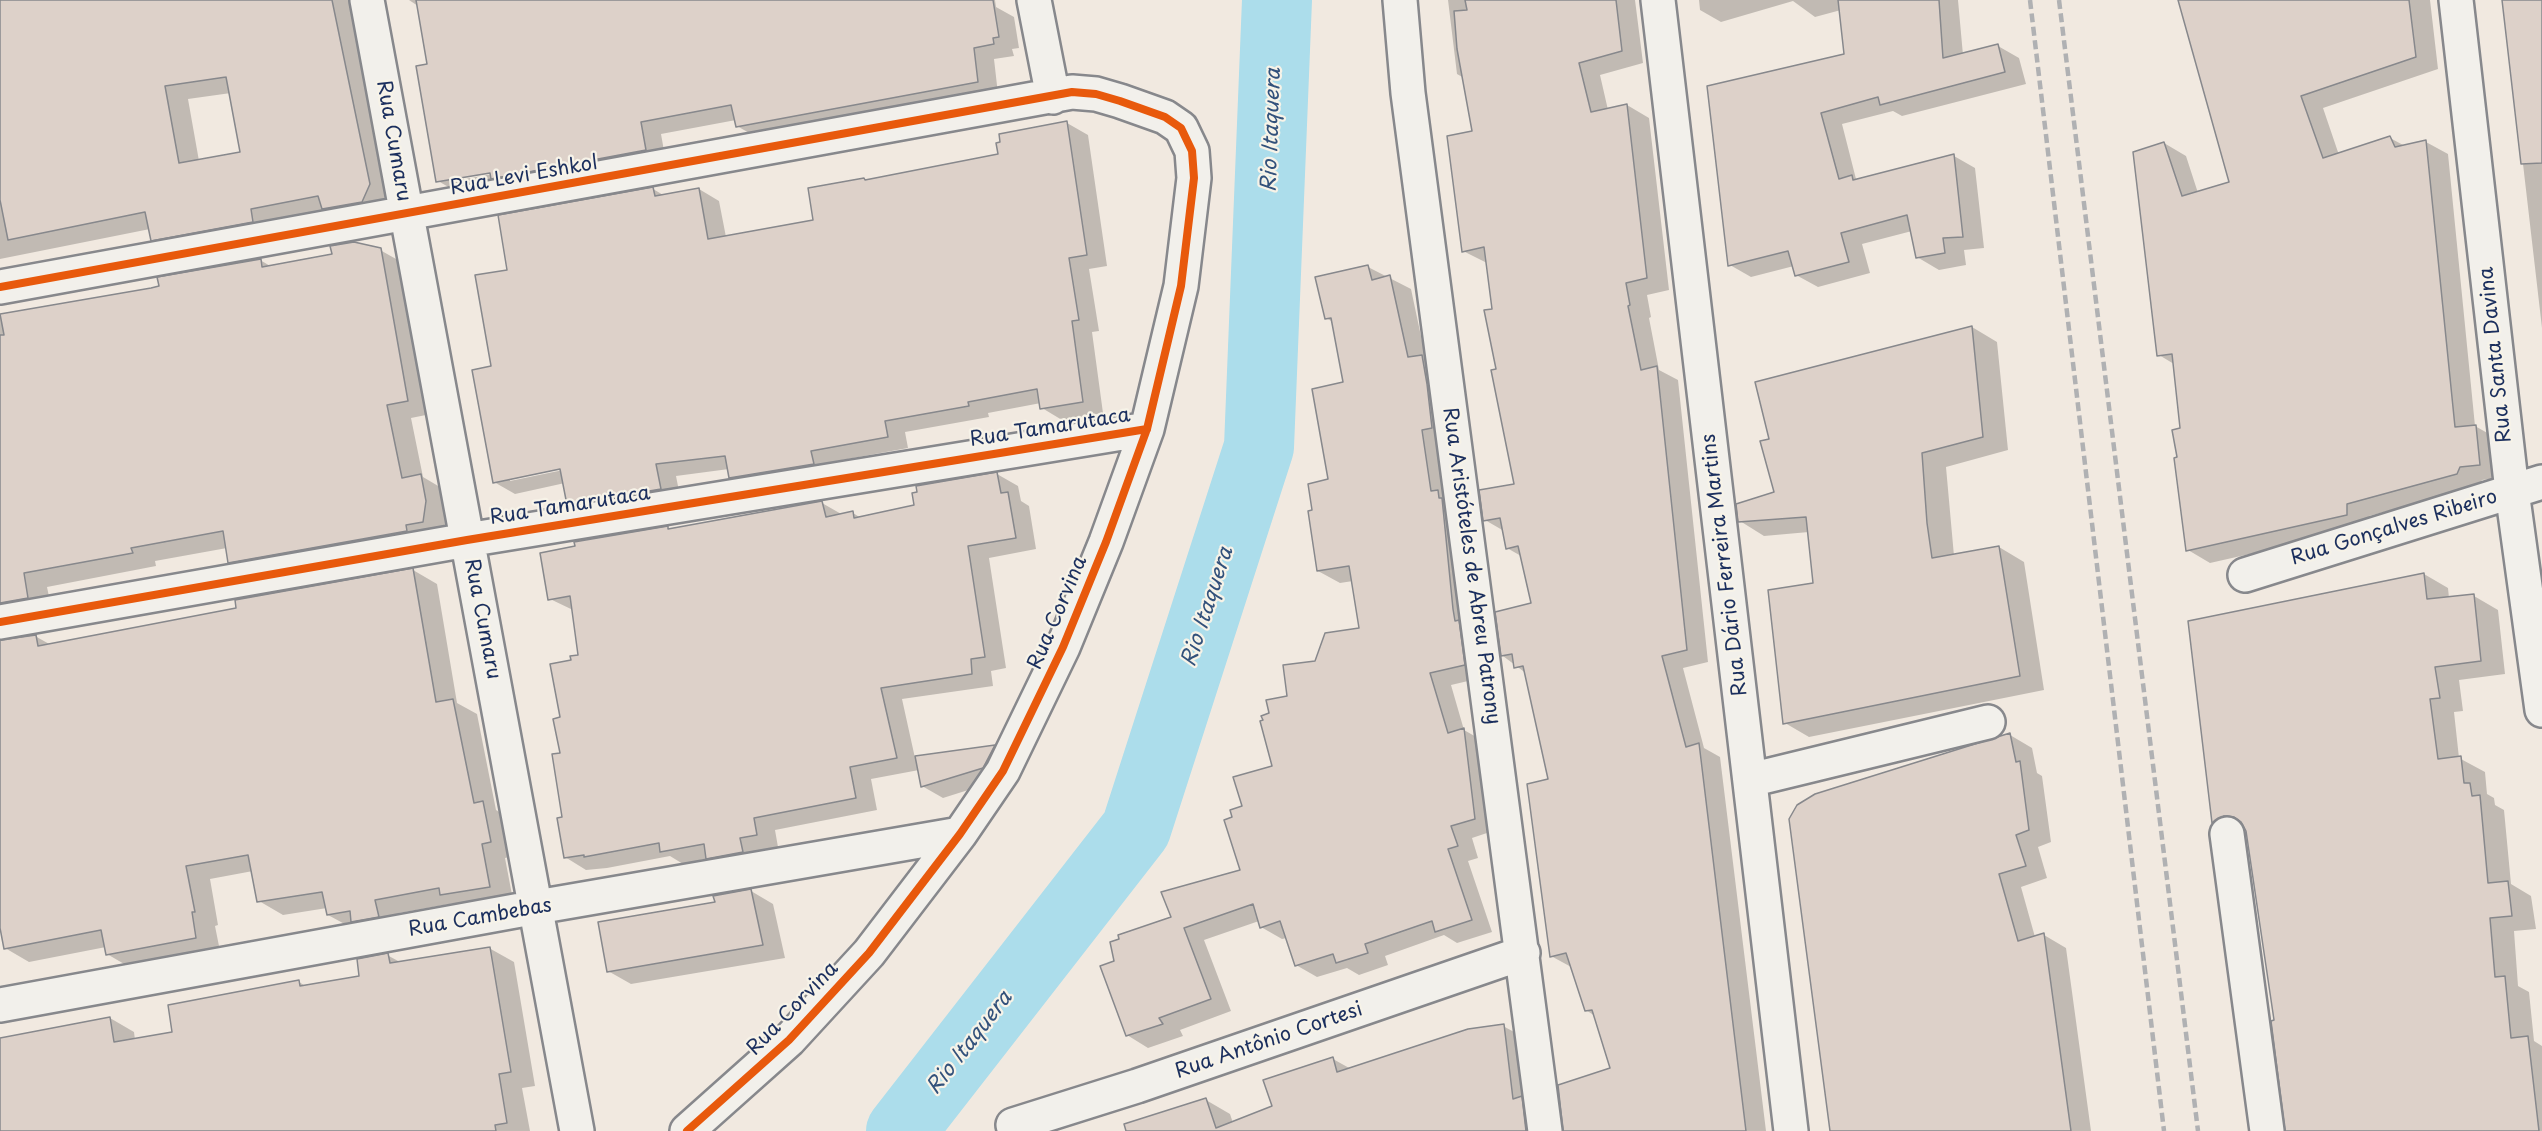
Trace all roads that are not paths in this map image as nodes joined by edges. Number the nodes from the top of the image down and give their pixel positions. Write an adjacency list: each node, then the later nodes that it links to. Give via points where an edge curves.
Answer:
1 (367, 0): 7 (street, Rua Cumaru)
2 (1034, 0): 6 (street)
3 (1400, 0): 21 (street, Rua Aristóteles de Abreu Patrony, via 1410,105)
4 (1658, 0): 17 (street, Rua Dário Ferreira Martins)
5 (2456, 0): 11 (street, Rua Santa Davina)
6 (1053, 97): 7 (street, Rua Levi Eshkol); 9 (street, Rua Corvina, via 1072,92 1096,94 1165,117 1181,128 1192,151 1194,178 1181,286)
7 (407, 214): 8 (street, Rua Levi Eshkol); 12 (street, Rua Cumaru)
8 (0, 287)
9 (1147, 429): 12 (street, Rua Tamarutaca); 18 (street, Rua Corvina, via 1063,647 1003,771)
10 (2542, 482): 11 (street, Rua Gonçalves Ribeiro)
11 (2512, 492): 13 (street, Rua Gonçalves Ribeiro); 15 (street, Rua Santa Davina)
12 (467, 540): 14 (street, Rua Tamarutaca); 20 (street, Rua Cumaru)
13 (2245, 575)
14 (0, 622)
15 (2542, 710)
16 (1988, 722): 17 (street)
17 (1750, 780): 27 (street, Rua Dário Ferreira Martins)
18 (960, 834): 20 (street, Rua Cambebas); 25 (street, Rua Corvina, via 869,953 797,1032)
19 (2227, 834): 28 (street)
20 (537, 907): 22 (street, Rua Cambebas); 24 (street, Rua Cumaru)
21 (1523, 953): 23 (street, Rua Antônio Cortesi); 26 (street, Rua Aristóteles de Abreu Patrony)
22 (0, 1005)
23 (1013, 1125)
24 (577, 1131)
25 (687, 1131)
26 (1545, 1131)
27 (1791, 1131)
28 (2267, 1131)

